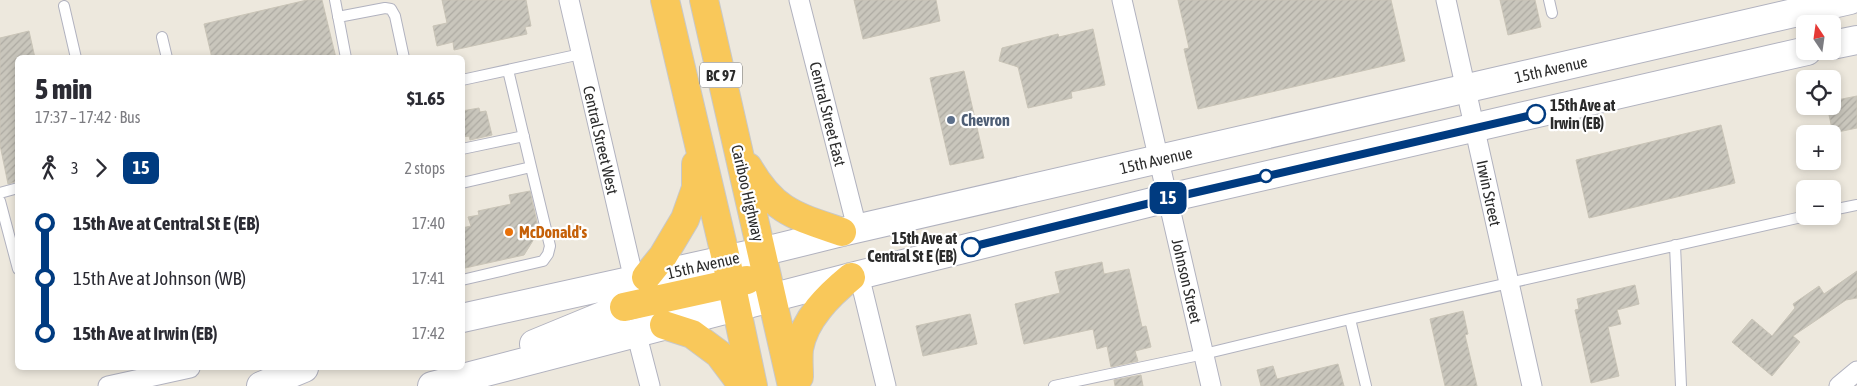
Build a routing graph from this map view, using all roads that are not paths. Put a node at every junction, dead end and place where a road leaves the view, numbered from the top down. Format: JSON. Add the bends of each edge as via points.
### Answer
{"nodes":[{"id":1,"x":335,"y":0,"type":"edge"},
{"id":2,"x":569,"y":0,"type":"edge"},
{"id":3,"x":665,"y":0,"type":"edge"},
{"id":4,"x":704,"y":0,"type":"edge"},
{"id":5,"x":799,"y":0,"type":"edge"},
{"id":6,"x":1122,"y":0,"type":"edge"},
{"id":7,"x":1446,"y":0,"type":"edge"},
{"id":8,"x":1549,"y":0,"type":"edge"},
{"id":9,"x":1850,"y":0,"type":"edge"},
{"id":10,"x":64,"y":6,"type":"dead end"},
{"id":11,"x":1552,"y":13,"type":"dead end"},
{"id":12,"x":338,"y":16,"type":"junction"},
{"id":13,"x":162,"y":37,"type":"dead end"},
{"id":14,"x":1857,"y":40,"type":"edge"},
{"id":15,"x":1841,"y":43,"type":"edge"},
{"id":16,"x":581,"y":54,"type":"junction"},
{"id":17,"x":1796,"y":54,"type":"edge"},
{"id":18,"x":75,"y":55,"type":"edge"},
{"id":19,"x":166,"y":55,"type":"edge"},
{"id":20,"x":345,"y":55,"type":"edge"},
{"id":21,"x":403,"y":55,"type":"edge"},
{"id":22,"x":508,"y":70,"type":"junction"},
{"id":23,"x":465,"y":79,"type":"edge"},
{"id":24,"x":1466,"y":89,"type":"junction"},
{"id":25,"x":1475,"y":128,"type":"junction"},
{"id":26,"x":696,"y":135,"type":"junction"},
{"id":27,"x":524,"y":136,"type":"junction"},
{"id":28,"x":465,"y":148,"type":"edge"},
{"id":29,"x":738,"y":151,"type":"junction"},
{"id":30,"x":1158,"y":160,"type":"junction"},
{"id":31,"x":531,"y":167,"type":"junction"},
{"id":32,"x":465,"y":182,"type":"edge"},
{"id":33,"x":15,"y":189,"type":"edge"},
{"id":34,"x":0,"y":192,"type":"edge"},
{"id":35,"x":1167,"y":199,"type":"junction"},
{"id":36,"x":0,"y":201,"type":"edge"},
{"id":37,"x":1857,"y":205,"type":"edge"},
{"id":38,"x":1841,"y":208,"type":"edge"},
{"id":39,"x":1796,"y":218,"type":"edge"},
{"id":40,"x":849,"y":230,"type":"junction"},
{"id":41,"x":1675,"y":245,"type":"junction"},
{"id":42,"x":761,"y":252,"type":"junction"},
{"id":43,"x":15,"y":258,"type":"edge"},
{"id":44,"x":855,"y":276,"type":"junction"},
{"id":45,"x":465,"y":279,"type":"edge"},
{"id":46,"x":640,"y":279,"type":"junction"},
{"id":47,"x":730,"y":284,"type":"junction"},
{"id":48,"x":1509,"y":284,"type":"junction"},
{"id":49,"x":772,"y":297,"type":"junction"},
{"id":50,"x":624,"y":307,"type":"junction"},
{"id":51,"x":465,"y":317,"type":"edge"},
{"id":52,"x":1350,"y":319,"type":"junction"},
{"id":53,"x":664,"y":325,"type":"junction"},
{"id":54,"x":636,"y":332,"type":"junction"},
{"id":55,"x":1204,"y":354,"type":"junction"},
{"id":56,"x":181,"y":370,"type":"edge"},
{"id":57,"x":299,"y":370,"type":"edge"},
{"id":58,"x":1857,"y":371,"type":"edge"},
{"id":59,"x":473,"y":375,"type":"junction"},
{"id":60,"x":108,"y":386,"type":"edge"},
{"id":61,"x":261,"y":386,"type":"edge"},
{"id":62,"x":432,"y":386,"type":"edge"},
{"id":63,"x":650,"y":386,"type":"edge"},
{"id":64,"x":743,"y":386,"type":"edge"},
{"id":65,"x":753,"y":386,"type":"edge"},
{"id":66,"x":792,"y":386,"type":"edge"},
{"id":67,"x":799,"y":386,"type":"edge"},
{"id":68,"x":886,"y":386,"type":"edge"},
{"id":69,"x":1054,"y":386,"type":"edge"},
{"id":70,"x":1211,"y":386,"type":"edge"},
{"id":71,"x":1366,"y":386,"type":"edge"},
{"id":72,"x":1532,"y":386,"type":"edge"},
{"id":73,"x":1681,"y":386,"type":"edge"},
{"id":74,"x":1839,"y":386,"type":"edge"}],
"edges":[{"from":1,"to":12,"type":"lane"},
{"from":2,"to":16,"type":"street","name":"Central Street West"},
{"from":3,"to":26,"type":"highway","number":"BC 97"},
{"from":4,"to":29,"type":"highway","name":"Cariboo Highway","number":"BC 97"},
{"from":5,"to":40,"type":"street","name":"Central Street East"},
{"from":6,"to":30,"type":"street","name":"Johnson Street"},
{"from":7,"to":24,"type":"street","name":"Irwin Street"},
{"from":8,"to":11,"type":"lane"},
{"from":9,"to":24,"type":"main road","name":"15th Avenue"},
{"from":10,"to":18,"type":"lane"},
{"from":12,"to":20,"type":"lane"},
{"from":12,"to":21,"type":"lane","via":[[391,9]]},
{"from":13,"to":19,"type":"lane"},
{"from":14,"to":15,"type":"main road"},
{"from":16,"to":22,"type":"lane"},
{"from":16,"to":46,"type":"street","name":"Central Street West"},
{"from":17,"to":25,"type":"main road","name":"15th Avenue"},
{"from":22,"to":23,"type":"lane"},
{"from":22,"to":27,"type":"lane"},
{"from":24,"to":25,"type":"street","name":"Irwin Street"},
{"from":24,"to":30,"type":"main road","name":"15th Avenue"},
{"from":25,"to":35,"type":"main road","name":"15th Avenue"},
{"from":25,"to":48,"type":"street","name":"Irwin Street"},
{"from":26,"to":46,"type":"highway","via":[[696,188],[688,211],[663,256]]},
{"from":26,"to":47,"type":"highway","number":"BC 97"},
{"from":27,"to":28,"type":"lane"},
{"from":27,"to":31,"type":"lane"},
{"from":29,"to":40,"type":"highway","via":[[764,193],[777,204],[802,218]]},
{"from":29,"to":42,"type":"highway","name":"Cariboo Highway","number":"BC 97"},
{"from":30,"to":35,"type":"street","name":"Johnson Street"},
{"from":30,"to":40,"type":"main road","name":"15th Avenue"},
{"from":31,"to":32,"type":"lane"},
{"from":31,"to":45,"type":"lane","via":[[550,246],[548,254],[543,261]]},
{"from":33,"to":34,"type":"lane"},
{"from":35,"to":44,"type":"main road","name":"15th Avenue"},
{"from":35,"to":55,"type":"street","name":"Johnson Street"},
{"from":36,"to":43,"type":"lane"},
{"from":37,"to":38,"type":"lane"},
{"from":39,"to":41,"type":"lane"},
{"from":40,"to":42,"type":"main road","name":"15th Avenue"},
{"from":41,"to":48,"type":"lane"},
{"from":41,"to":73,"type":"lane"},
{"from":42,"to":47,"type":"main road","name":"15th Avenue"},
{"from":42,"to":49,"type":"highway","name":"Cariboo Highway","number":"BC 97"},
{"from":44,"to":49,"type":"main road","name":"15th Avenue"},
{"from":44,"to":67,"type":"highway","via":[[823,303],[806,331],[800,348]]},
{"from":44,"to":68,"type":"street"},
{"from":46,"to":47,"type":"main road","name":"15th Avenue"},
{"from":46,"to":50,"type":"main road"},
{"from":46,"to":51,"type":"main road","name":"15th Avenue"},
{"from":47,"to":49,"type":"main road","name":"15th Avenue"},
{"from":47,"to":50,"type":"highway"},
{"from":47,"to":53,"type":"main road","name":"15th Avenue"},
{"from":47,"to":65,"type":"highway","number":"BC 97"},
{"from":48,"to":52,"type":"lane"},
{"from":48,"to":72,"type":"street","name":"Irwin Street"},
{"from":49,"to":66,"type":"highway","name":"Cariboo Highway","number":"BC 97"},
{"from":50,"to":59,"type":"main road","via":[[507,356]]},
{"from":52,"to":55,"type":"lane"},
{"from":52,"to":71,"type":"lane"},
{"from":53,"to":54,"type":"main road","name":"15th Avenue"},
{"from":53,"to":64,"type":"highway","via":[[692,334],[719,354]]},
{"from":54,"to":59,"type":"main road","name":"15th Avenue"},
{"from":54,"to":63,"type":"street"},
{"from":55,"to":69,"type":"lane"},
{"from":55,"to":70,"type":"street","name":"Johnson Street"},
{"from":56,"to":60,"type":"street"},
{"from":57,"to":61,"type":"main road"},
{"from":58,"to":74,"type":"street"},
{"from":59,"to":62,"type":"main road","name":"15th Avenue"}]}
